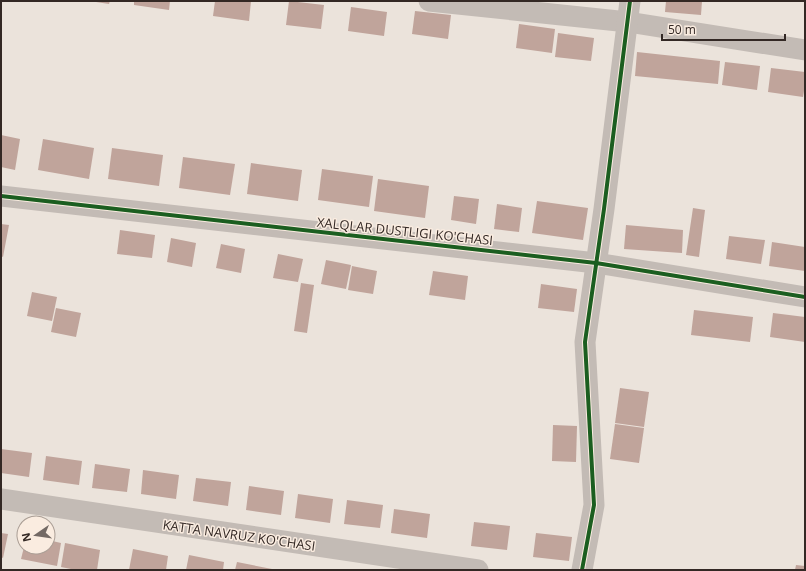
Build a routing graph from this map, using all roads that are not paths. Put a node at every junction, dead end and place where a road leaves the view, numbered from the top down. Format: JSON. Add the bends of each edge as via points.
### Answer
{"nodes":[{"id":1,"x":429,"y":1,"type":"edge"},
{"id":2,"x":630,"y":1,"type":"edge"},
{"id":3,"x":628,"y":22,"type":"junction"},
{"id":4,"x":805,"y":50,"type":"edge"},
{"id":5,"x":1,"y":196,"type":"edge"},
{"id":6,"x":596,"y":263,"type":"junction"},
{"id":7,"x":805,"y":297,"type":"edge"},
{"id":8,"x":1,"y":499,"type":"edge"},
{"id":9,"x":478,"y":570,"type":"edge"},
{"id":10,"x":582,"y":570,"type":"edge"}],
"edges":[{"from":1,"to":3,"type":"street"},
{"from":2,"to":3,"type":"street"},
{"from":3,"to":4,"type":"street"},
{"from":3,"to":6,"type":"street"},
{"from":5,"to":6,"type":"street","name":"XALQLAR DUSTLIGI KO'CHASI"},
{"from":6,"to":7,"type":"street","name":"XALQLAR DUSTLIGI KO'CHASI"},
{"from":6,"to":10,"type":"street","via":[[585,342],[594,505]]},
{"from":8,"to":9,"type":"street","name":"KATTA NAVRUZ KO'CHASI"}]}
